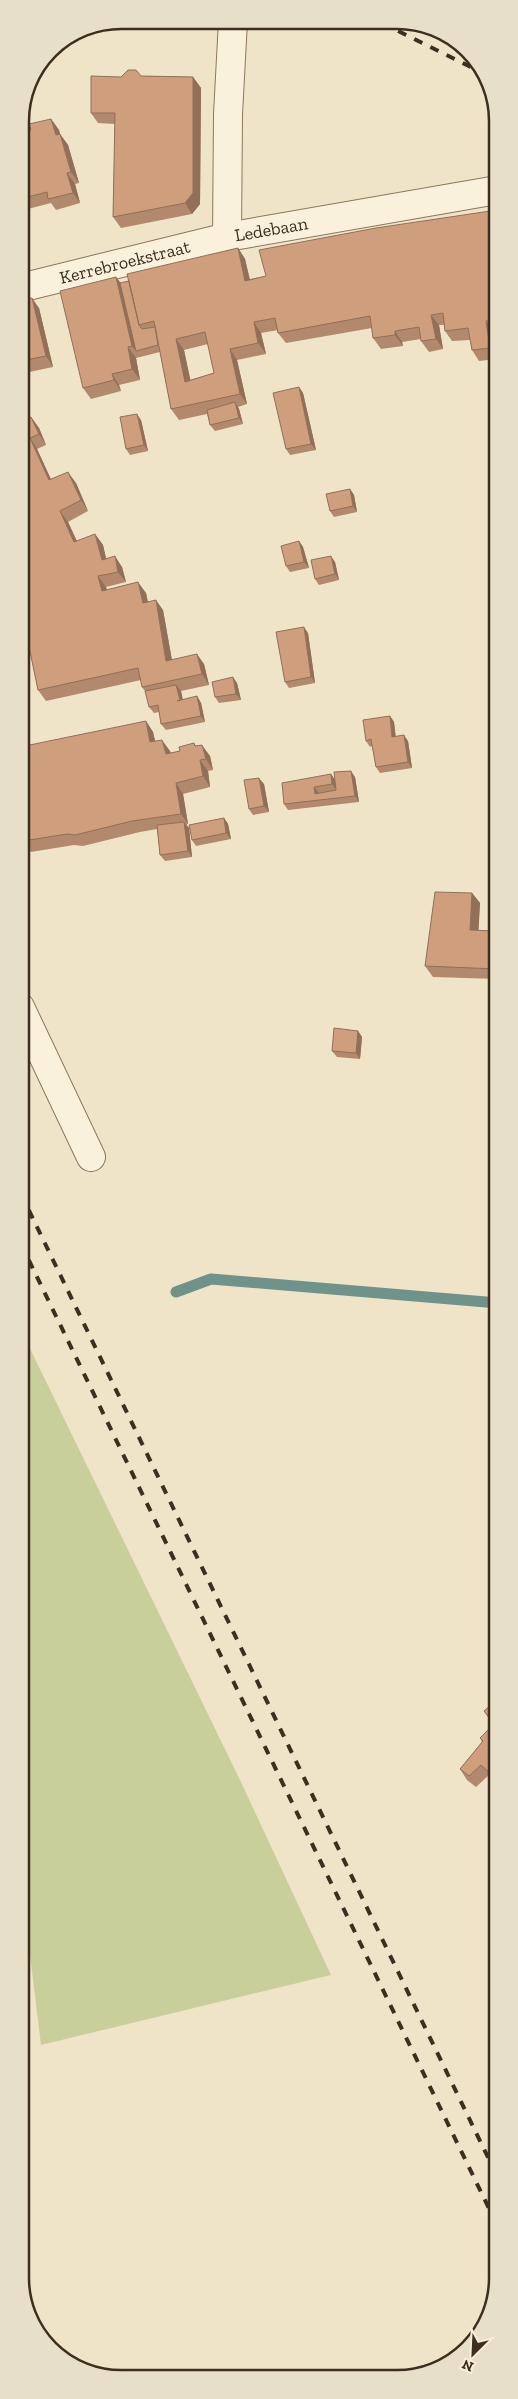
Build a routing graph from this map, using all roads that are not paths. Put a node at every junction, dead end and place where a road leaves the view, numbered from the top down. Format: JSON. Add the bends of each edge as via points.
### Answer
{"nodes":[{"id":1,"x":233,"y":29,"type":"edge"},
{"id":2,"x":489,"y":191,"type":"edge"},
{"id":3,"x":228,"y":237,"type":"junction"},
{"id":4,"x":29,"y":286,"type":"edge"},
{"id":5,"x":29,"y":1026,"type":"edge"},
{"id":6,"x":91,"y":1157,"type":"dead end"}],
"edges":[{"from":1,"to":3,"type":"street","name":"Ledebaan","via":[[228,114]]},
{"from":2,"to":3,"type":"street","name":"Ledebaan"},
{"from":3,"to":4,"type":"street","name":"Kerrebroekstraat"},
{"from":5,"to":6,"type":"street"}]}
